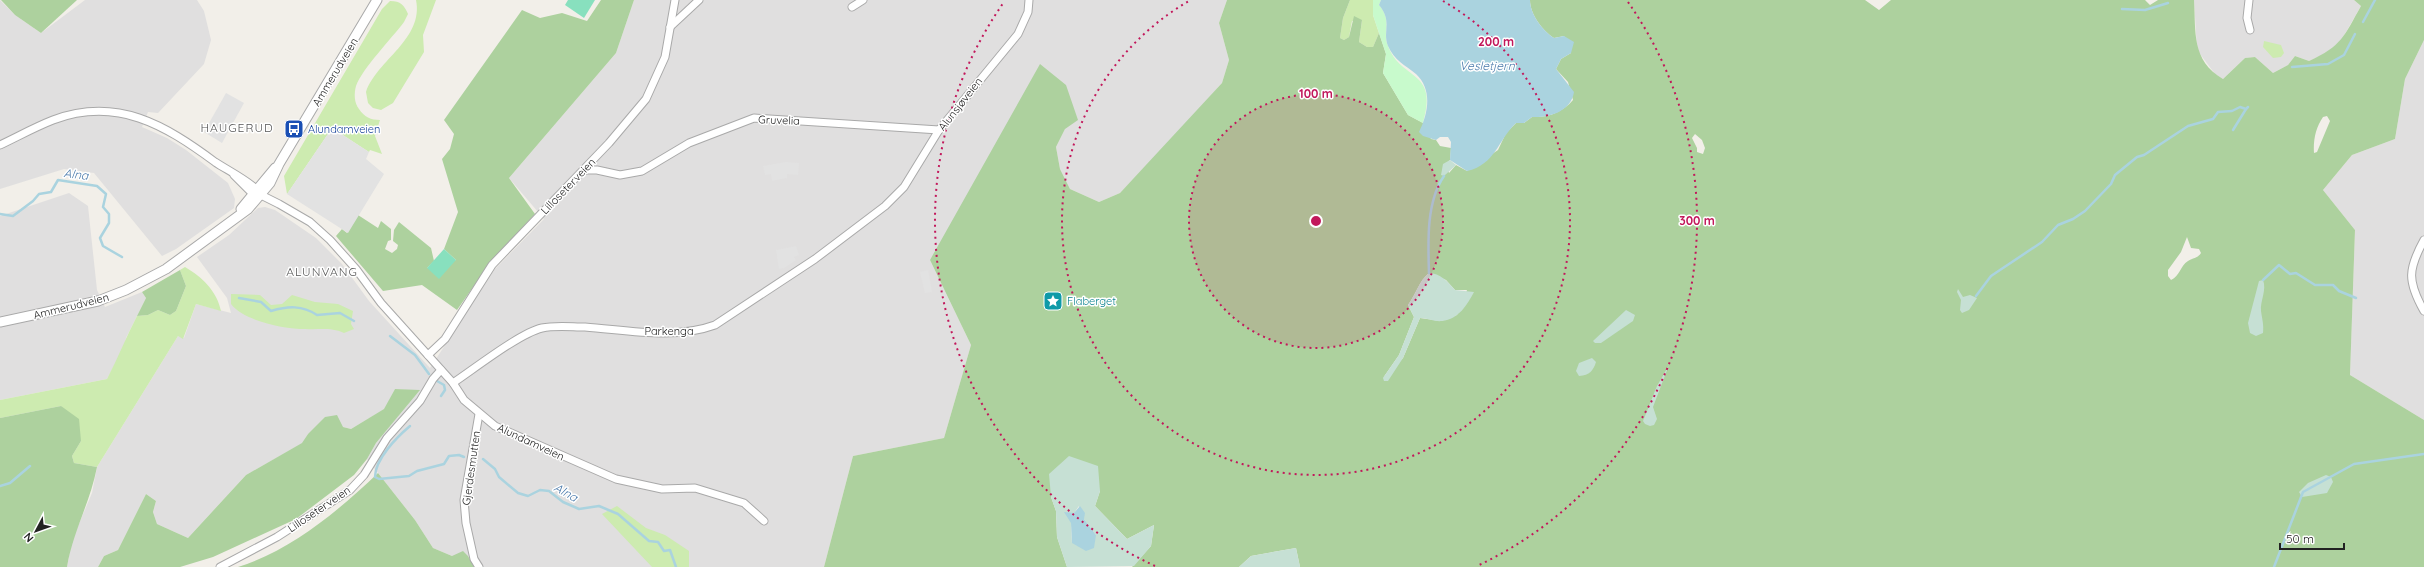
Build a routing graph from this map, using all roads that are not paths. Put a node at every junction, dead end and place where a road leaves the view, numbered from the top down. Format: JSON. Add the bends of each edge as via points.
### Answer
{"nodes":[{"id":1,"x":377,"y":0,"type":"edge"},
{"id":2,"x":675,"y":0,"type":"edge"},
{"id":3,"x":699,"y":0,"type":"edge"},
{"id":4,"x":863,"y":0,"type":"edge"},
{"id":5,"x":1029,"y":0,"type":"edge"},
{"id":6,"x":2249,"y":0,"type":"edge"},
{"id":7,"x":852,"y":6,"type":"dead end"},
{"id":8,"x":670,"y":27,"type":"junction"},
{"id":9,"x":2250,"y":30,"type":"dead end"},
{"id":10,"x":939,"y":130,"type":"junction"},
{"id":11,"x":0,"y":145,"type":"edge"},
{"id":12,"x":584,"y":170,"type":"junction"},
{"id":13,"x":257,"y":192,"type":"junction"},
{"id":14,"x":885,"y":206,"type":"joint"},
{"id":15,"x":2424,"y":240,"type":"edge"},
{"id":16,"x":2424,"y":311,"type":"edge"},
{"id":17,"x":0,"y":322,"type":"edge"},
{"id":18,"x":428,"y":355,"type":"junction"},
{"id":19,"x":441,"y":370,"type":"junction"},
{"id":20,"x":453,"y":382,"type":"junction"},
{"id":21,"x":479,"y":414,"type":"junction"},
{"id":22,"x":764,"y":521,"type":"dead end"},
{"id":23,"x":220,"y":567,"type":"edge"},
{"id":24,"x":479,"y":567,"type":"edge"}],
"edges":[{"from":1,"to":13,"type":"street","name":"Ammerudveien","via":[[279,164]]},
{"from":2,"to":8,"type":"street","name":"Lilloseterveien"},
{"from":3,"to":8,"type":"street"},
{"from":4,"to":7,"type":"street"},
{"from":5,"to":10,"type":"street","name":"Alunsjøveien","via":[[1028,12],[1018,34]]},
{"from":6,"to":9,"type":"street","via":[[2247,18]]},
{"from":8,"to":12,"type":"street","name":"Lilloseterveien","via":[[665,57],[646,98]]},
{"from":10,"to":12,"type":"street","name":"Gruvelia","via":[[754,118],[689,143],[642,170],[620,175]]},
{"from":10,"to":14,"type":"street","name":"Alunsjøveien","via":[[914,173]]},
{"from":11,"to":13,"type":"street","name":"Alundamveien","via":[[54,120],[96,111],[146,120],[172,132],[246,181]]},
{"from":12,"to":18,"type":"street","name":"Lilloseterveien","via":[[492,265],[445,338]]},
{"from":13,"to":17,"type":"street","name":"Ammerudveien","via":[[238,215],[186,257],[126,290],[73,308]]},
{"from":13,"to":18,"type":"street","name":"Alundamveien","via":[[310,222],[330,240],[381,303]]},
{"from":14,"to":20,"type":"street","name":"Parkenga","via":[[815,259],[715,325],[697,332],[677,333],[571,327],[542,328]]},
{"from":15,"to":16,"type":"street","via":[[2414,257],[2411,273],[2414,290]]},
{"from":18,"to":19,"type":"street","name":"Alundamveien"},
{"from":19,"to":20,"type":"street","name":"Alundamveien"},
{"from":19,"to":23,"type":"street","name":"Lilloseterveien","via":[[420,402],[387,438],[364,475],[350,490],[277,537]]},
{"from":20,"to":21,"type":"street","name":"Alundamveien","via":[[464,400]]},
{"from":21,"to":22,"type":"street","name":"Alundamveien","via":[[495,426],[616,479],[662,489],[695,488],[718,494],[744,503]]},
{"from":21,"to":24,"type":"street","name":"Gjerdesmutten","via":[[464,500],[474,559]]}]}
